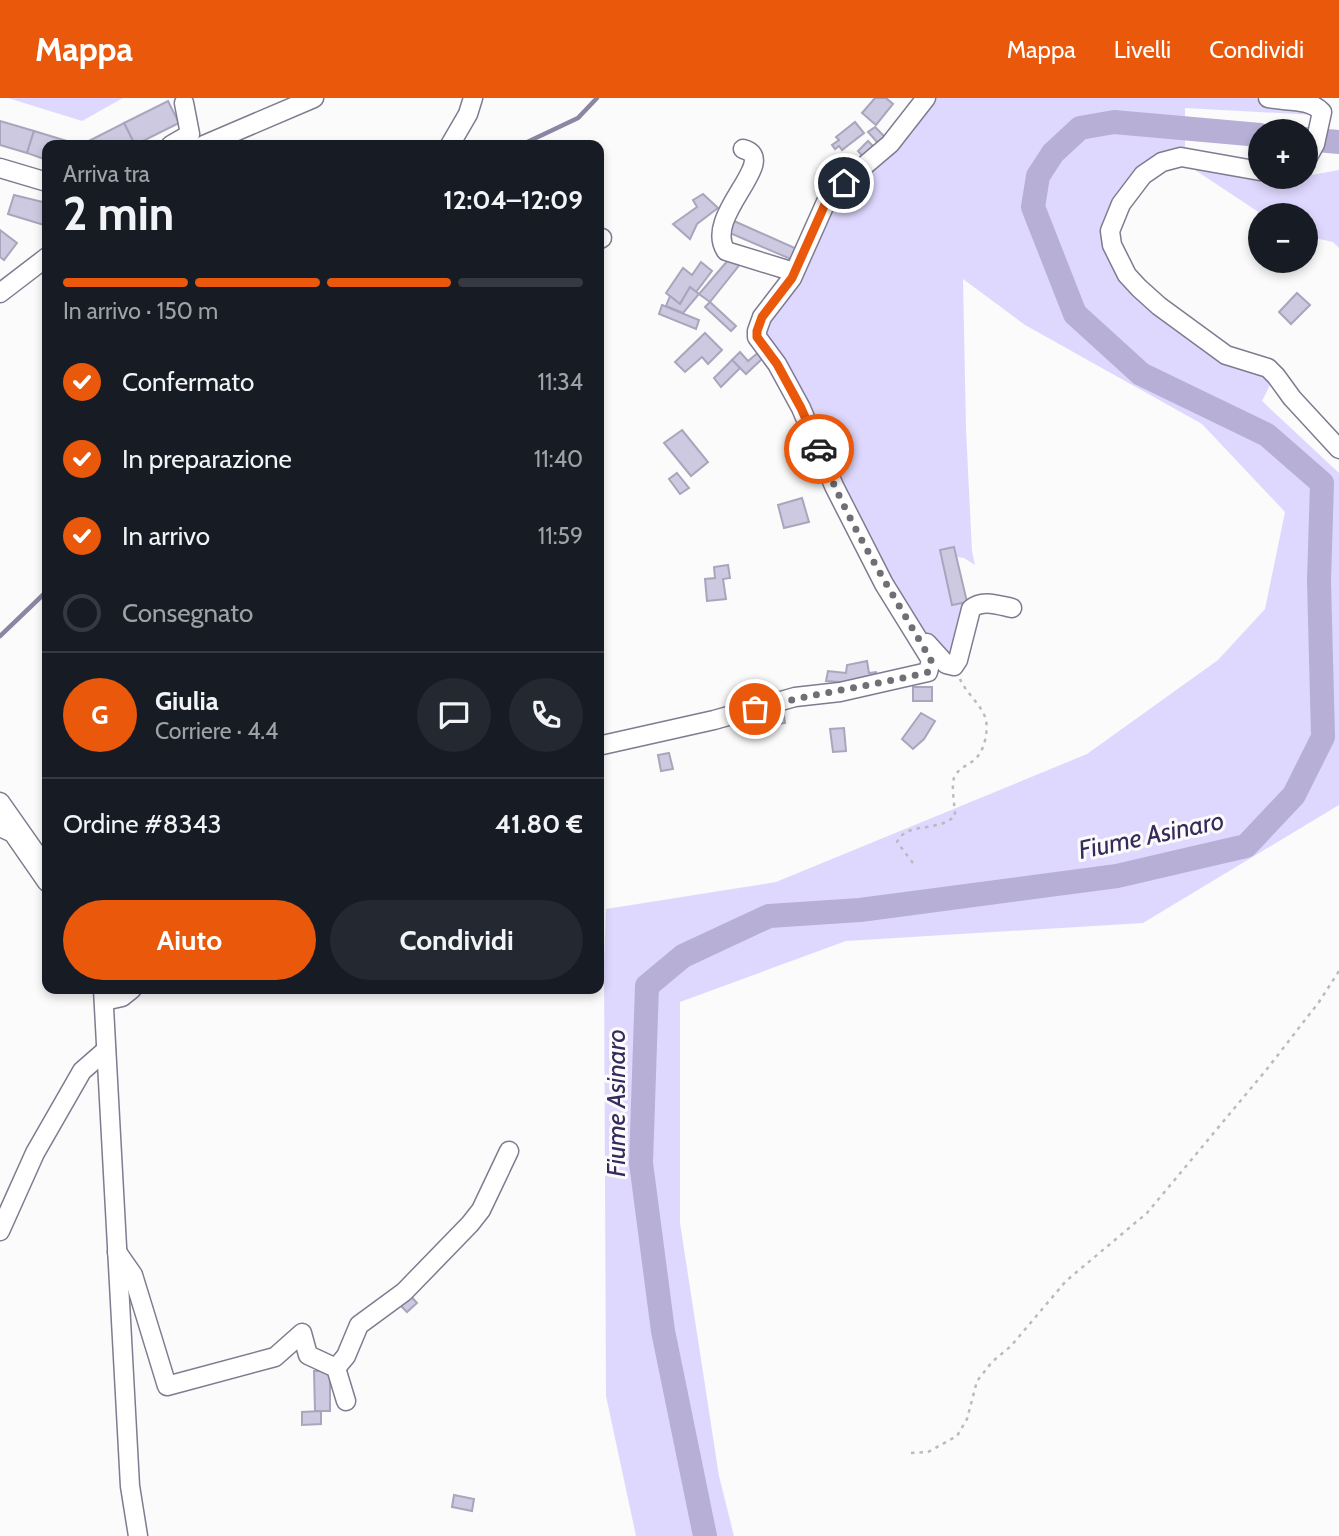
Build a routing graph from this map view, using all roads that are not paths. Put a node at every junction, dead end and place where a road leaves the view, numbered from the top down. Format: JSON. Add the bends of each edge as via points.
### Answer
{"nodes":[{"id":1,"x":314,"y":98,"type":"edge"},
{"id":2,"x":473,"y":98,"type":"edge"},
{"id":3,"x":926,"y":98,"type":"edge"},
{"id":4,"x":1268,"y":98,"type":"edge"},
{"id":5,"x":184,"y":103,"type":"dead end"},
{"id":6,"x":1318,"y":131,"type":"edge"},
{"id":7,"x":180,"y":140,"type":"edge"},
{"id":8,"x":217,"y":140,"type":"edge"},
{"id":9,"x":453,"y":140,"type":"edge"},
{"id":10,"x":743,"y":149,"type":"dead end"},
{"id":11,"x":0,"y":168,"type":"edge"},
{"id":12,"x":1248,"y":169,"type":"edge"},
{"id":13,"x":42,"y":181,"type":"edge"},
{"id":14,"x":42,"y":261,"type":"edge"},
{"id":15,"x":794,"y":272,"type":"junction"},
{"id":16,"x":2,"y":289,"type":"edge"},
{"id":17,"x":1339,"y":449,"type":"edge"},
{"id":18,"x":1012,"y":608,"type":"dead end"},
{"id":19,"x":907,"y":619,"type":"junction"},
{"id":20,"x":604,"y":745,"type":"edge"},
{"id":21,"x":0,"y":802,"type":"edge"},
{"id":22,"x":0,"y":827,"type":"edge"},
{"id":23,"x":42,"y":862,"type":"edge"},
{"id":24,"x":42,"y":875,"type":"edge"},
{"id":25,"x":126,"y":994,"type":"edge"},
{"id":26,"x":104,"y":995,"type":"edge"},
{"id":27,"x":106,"y":1050,"type":"junction"},
{"id":28,"x":509,"y":1151,"type":"dead end"},
{"id":29,"x":0,"y":1231,"type":"edge"},
{"id":30,"x":117,"y":1252,"type":"junction"},
{"id":31,"x":336,"y":1368,"type":"junction"},
{"id":32,"x":346,"y":1401,"type":"dead end"},
{"id":33,"x":138,"y":1536,"type":"edge"}],
"edges":[{"from":1,"to":8,"type":"street"},
{"from":2,"to":9,"type":"street"},
{"from":3,"to":15,"type":"street","via":[[890,144],[826,202]]},
{"from":4,"to":6,"type":"street","via":[[1310,103],[1322,113]]},
{"from":5,"to":7,"type":"street","via":[[190,134]]},
{"from":10,"to":15,"type":"street","via":[[755,155],[755,161],[727,212],[722,244],[726,251]]},
{"from":11,"to":13,"type":"street"},
{"from":12,"to":17,"type":"street","via":[[1181,157],[1161,162],[1143,175],[1121,204],[1110,231],[1112,244],[1126,275],[1139,288],[1226,355],[1268,368]]},
{"from":14,"to":16,"type":"street"},
{"from":15,"to":19,"type":"street","via":[[762,317],[757,337],[801,408],[834,486]]},
{"from":18,"to":19,"type":"street","via":[[977,603],[971,609],[954,666],[946,664]]},
{"from":19,"to":20,"type":"street","via":[[931,660],[928,672],[796,697]]},
{"from":21,"to":23,"type":"street"},
{"from":22,"to":24,"type":"street","via":[[13,833]]},
{"from":25,"to":26,"type":"street"},
{"from":26,"to":27,"type":"street"},
{"from":27,"to":29,"type":"street","via":[[75,1083],[35,1153]]},
{"from":27,"to":30,"type":"street"},
{"from":28,"to":31,"type":"street","via":[[470,1224],[404,1292],[359,1325]]},
{"from":30,"to":31,"type":"street","via":[[133,1275],[167,1386],[275,1357],[302,1334],[308,1355]]},
{"from":30,"to":33,"type":"street","via":[[130,1486]]},
{"from":31,"to":32,"type":"street"}]}
